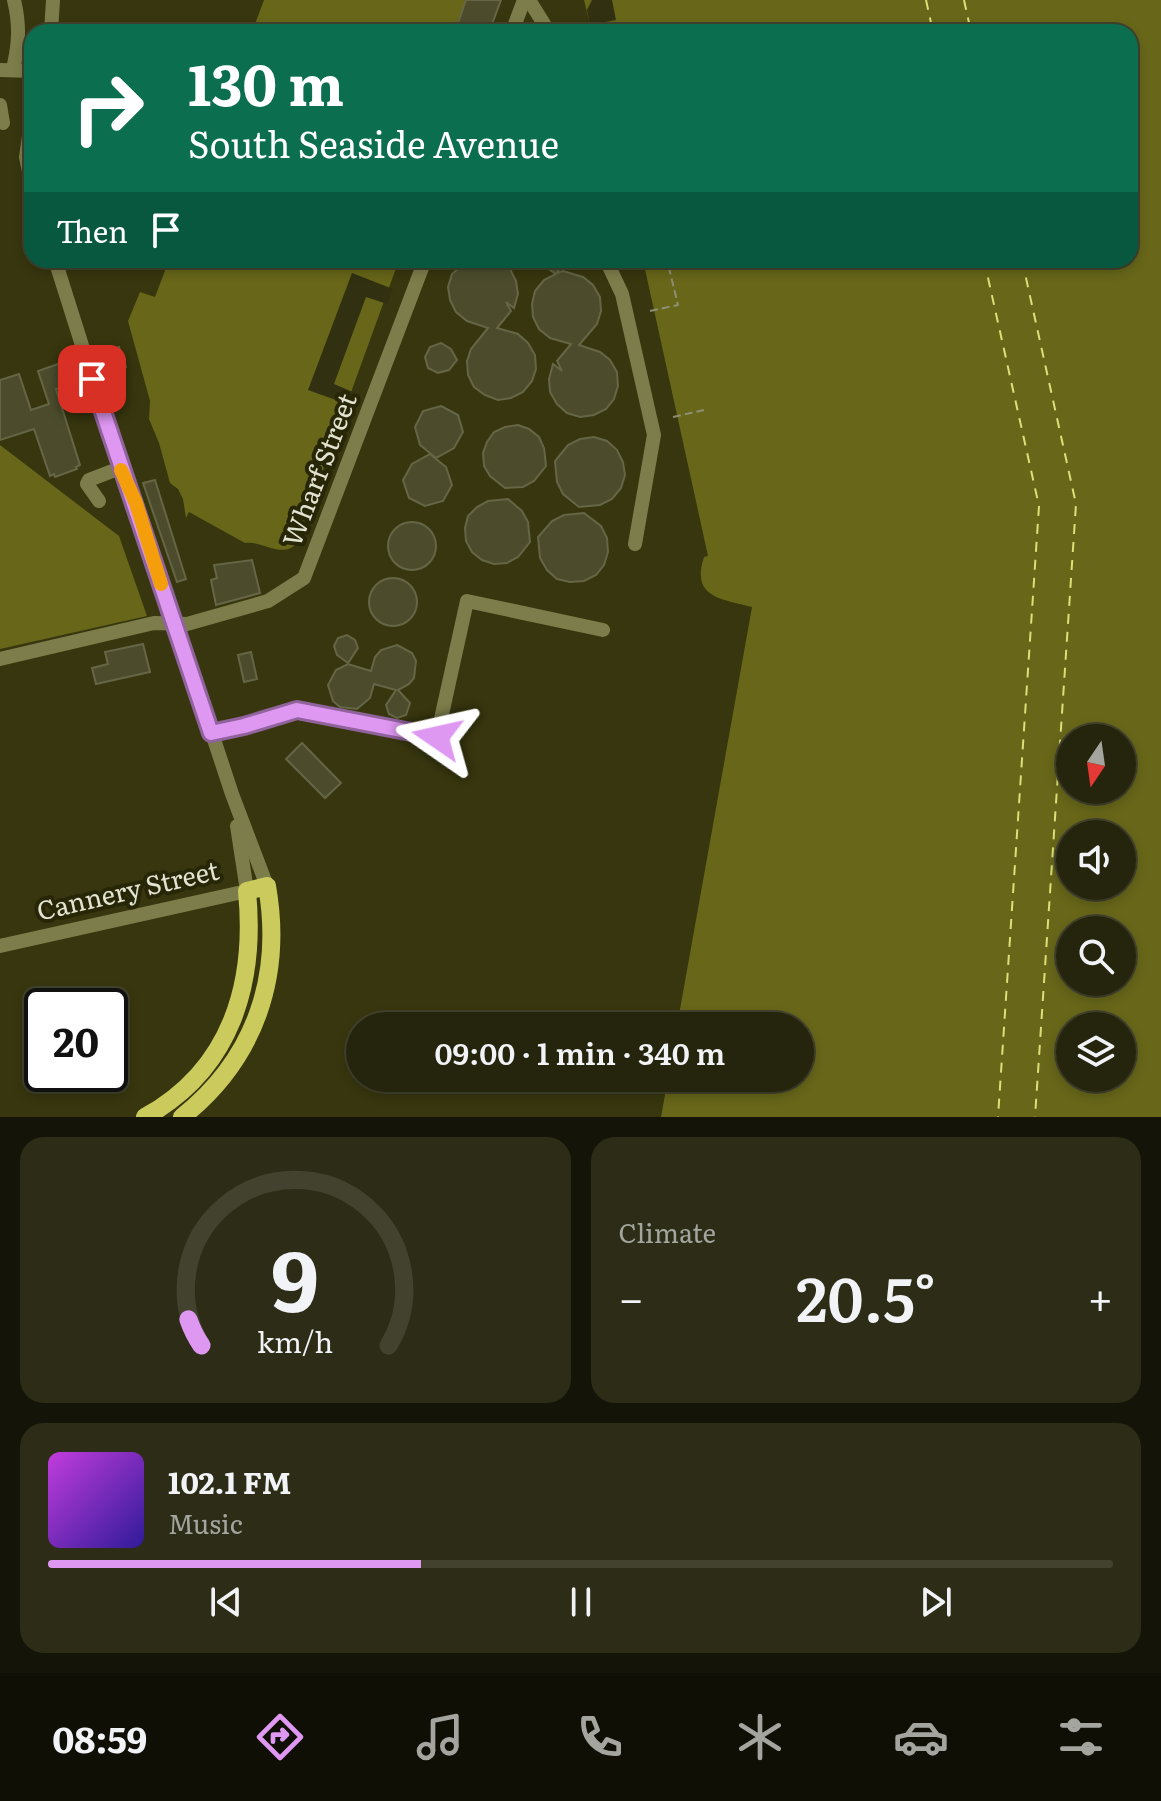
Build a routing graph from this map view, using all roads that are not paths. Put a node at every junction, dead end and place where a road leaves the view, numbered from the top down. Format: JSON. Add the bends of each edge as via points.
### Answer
{"nodes":[{"id":1,"x":14,"y":0,"type":"edge"},
{"id":2,"x":53,"y":0,"type":"edge"},
{"id":3,"x":526,"y":0,"type":"edge"},
{"id":4,"x":52,"y":24,"type":"edge"},
{"id":5,"x":516,"y":24,"type":"edge"},
{"id":6,"x":543,"y":24,"type":"edge"},
{"id":7,"x":6,"y":70,"type":"edge"},
{"id":8,"x":0,"y":105,"type":"edge"},
{"id":9,"x":3,"y":123,"type":"dead end"},
{"id":10,"x":58,"y":268,"type":"edge"},
{"id":11,"x":422,"y":268,"type":"edge"},
{"id":12,"x":610,"y":268,"type":"edge"},
{"id":13,"x":120,"y":468,"type":"junction"},
{"id":14,"x":99,"y":501,"type":"dead end"},
{"id":15,"x":635,"y":544,"type":"dead end"},
{"id":16,"x":174,"y":625,"type":"junction"},
{"id":17,"x":603,"y":630,"type":"dead end"},
{"id":18,"x":0,"y":659,"type":"edge"},
{"id":19,"x":211,"y":733,"type":"junction"},
{"id":20,"x":232,"y":794,"type":"junction"},
{"id":21,"x":267,"y":886,"type":"junction"},
{"id":22,"x":247,"y":891,"type":"junction"},
{"id":23,"x":0,"y":946,"type":"edge"},
{"id":24,"x":145,"y":1117,"type":"edge"},
{"id":25,"x":182,"y":1117,"type":"edge"}],
"edges":[{"from":1,"to":7,"type":"street","via":[[19,34]]},
{"from":2,"to":4,"type":"street"},
{"from":3,"to":5,"type":"street"},
{"from":3,"to":6,"type":"street"},
{"from":8,"to":9,"type":"street"},
{"from":10,"to":13,"type":"street"},
{"from":11,"to":16,"type":"street","name":"Wharf Street","via":[[304,578],[268,601]]},
{"from":12,"to":15,"type":"street","via":[[622,294],[654,435]]},
{"from":13,"to":14,"type":"street","via":[[89,480]]},
{"from":13,"to":16,"type":"street"},
{"from":16,"to":18,"type":"street","name":"Wharf Street","via":[[154,623]]},
{"from":16,"to":19,"type":"street"},
{"from":17,"to":19,"type":"street","via":[[467,601],[437,737],[297,710]]},
{"from":19,"to":20,"type":"street"},
{"from":20,"to":21,"type":"street"},
{"from":20,"to":22,"type":"street"},
{"from":21,"to":22,"type":"main road","name":"Cannery Street"},
{"from":21,"to":25,"type":"main road","via":[[273,932],[269,975],[255,1021],[244,1048]]},
{"from":22,"to":23,"type":"street","name":"Cannery Street"},
{"from":22,"to":24,"type":"main road","via":[[249,960],[235,1016],[199,1072]]}]}
